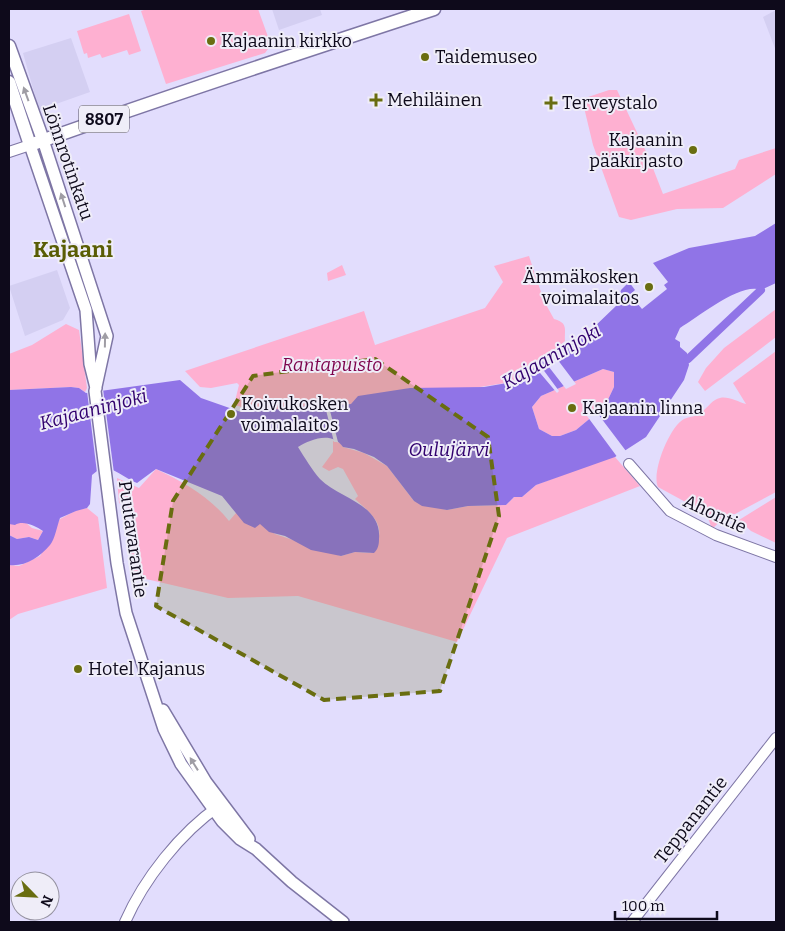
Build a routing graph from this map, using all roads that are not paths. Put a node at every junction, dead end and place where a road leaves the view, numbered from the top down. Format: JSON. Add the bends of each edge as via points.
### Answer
{"nodes":[{"id":1,"x":434,"y":9,"type":"edge"},
{"id":2,"x":9,"y":46,"type":"edge"},
{"id":3,"x":9,"y":82,"type":"edge"},
{"id":4,"x":43,"y":140,"type":"junction"},
{"id":5,"x":30,"y":145,"type":"junction"},
{"id":6,"x":9,"y":152,"type":"edge"},
{"id":7,"x":95,"y":389,"type":"junction"},
{"id":8,"x":629,"y":464,"type":"dead end"},
{"id":9,"x":776,"y":557,"type":"edge"},
{"id":10,"x":776,"y":738,"type":"edge"},
{"id":11,"x":218,"y":807,"type":"junction"},
{"id":12,"x":125,"y":922,"type":"edge"},
{"id":13,"x":343,"y":922,"type":"edge"},
{"id":14,"x":632,"y":922,"type":"edge"}],
"edges":[{"from":1,"to":4,"type":"main road","number":"8807"},
{"from":4,"to":2,"type":"main road","name":"Lönnrotinkatu","one_way":true},
{"from":3,"to":5,"type":"main road","name":"Lönnrotinkatu"},
{"from":4,"to":5,"type":"main road","number":"8807"},
{"from":7,"to":4,"type":"main road","name":"Lönnrotinkatu","one_way":true,"via":[[107,336]]},
{"from":5,"to":6,"type":"street"},
{"from":5,"to":7,"type":"main road","name":"Lönnrotinkatu","via":[[86,310]]},
{"from":7,"to":11,"type":"main road","name":"Puutavarantie","via":[[126,613],[158,713],[174,751]]},
{"from":8,"to":9,"type":"street","name":"Ahontie","via":[[670,511],[681,518],[716,536]]},
{"from":10,"to":14,"type":"street","name":"Teppanantie"},
{"from":11,"to":12,"type":"street","via":[[199,821],[161,864]]},
{"from":11,"to":13,"type":"main road","name":"Puutavarantie","via":[[256,849]]}]}
